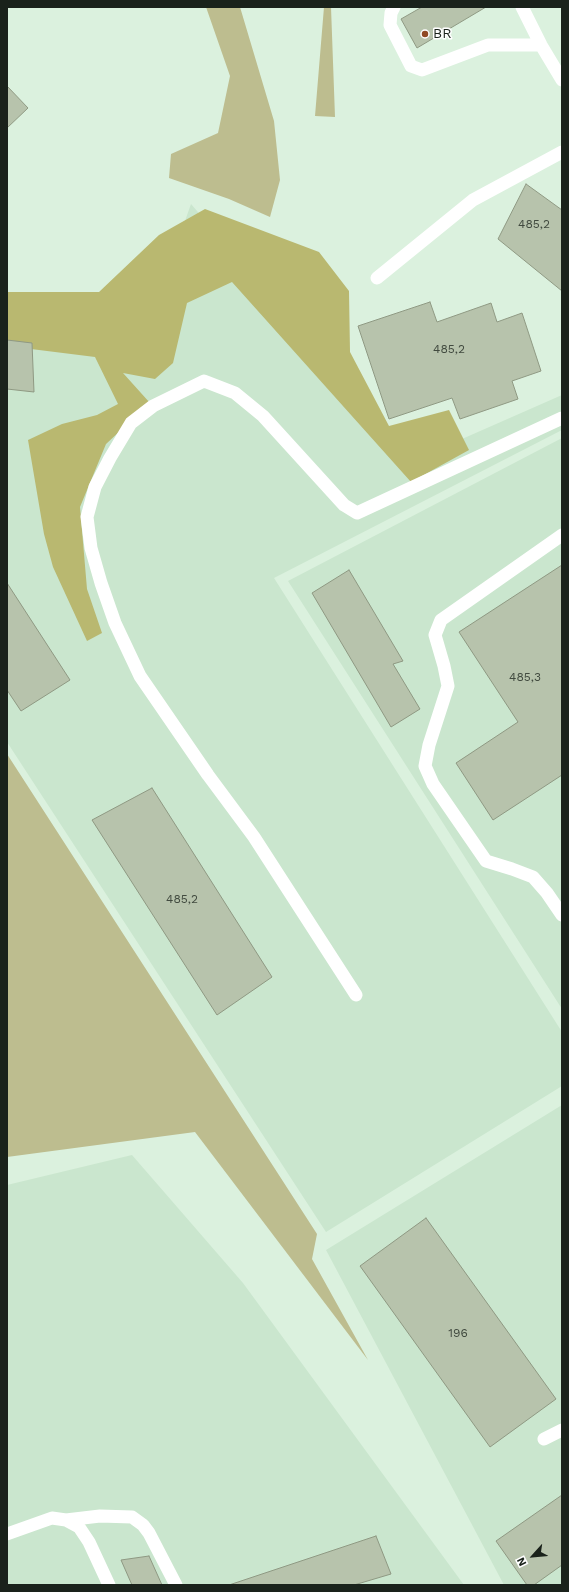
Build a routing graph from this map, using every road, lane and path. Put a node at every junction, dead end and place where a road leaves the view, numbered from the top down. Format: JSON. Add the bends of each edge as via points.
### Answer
{"nodes":[{"id":1,"x":394,"y":7,"type":"edge"},
{"id":2,"x":522,"y":7,"type":"edge"},
{"id":3,"x":540,"y":45,"type":"junction"},
{"id":4,"x":562,"y":80,"type":"edge"},
{"id":5,"x":562,"y":152,"type":"edge"},
{"id":6,"x":377,"y":278,"type":"dead end"},
{"id":7,"x":562,"y":418,"type":"edge"},
{"id":8,"x":562,"y":535,"type":"edge"},
{"id":9,"x":562,"y":915,"type":"edge"},
{"id":10,"x":356,"y":995,"type":"dead end"},
{"id":11,"x":562,"y":1430,"type":"edge"},
{"id":12,"x":544,"y":1439,"type":"dead end"},
{"id":13,"x":66,"y":1520,"type":"junction"},
{"id":14,"x":7,"y":1534,"type":"edge"},
{"id":15,"x":109,"y":1585,"type":"edge"},
{"id":16,"x":176,"y":1585,"type":"edge"}],
"edges":[{"from":1,"to":3,"type":"lane","via":[[390,25],[411,66],[422,70],[488,45]]},
{"from":2,"to":3,"type":"lane"},
{"from":3,"to":4,"type":"lane"},
{"from":5,"to":6,"type":"lane","via":[[473,200]]},
{"from":7,"to":10,"type":"lane","via":[[357,513],[344,505],[263,416],[235,394],[204,381],[153,406],[131,423],[95,487],[87,517],[91,548],[114,624],[140,676],[254,837]]},
{"from":8,"to":9,"type":"lane","via":[[441,620],[435,636],[448,686],[425,766],[433,784],[486,861],[533,877]]},
{"from":11,"to":12,"type":"lane"},
{"from":13,"to":14,"type":"lane","via":[[52,1518]]},
{"from":13,"to":15,"type":"lane","via":[[79,1527],[89,1542]]},
{"from":13,"to":16,"type":"lane","via":[[100,1516],[132,1517],[149,1533]]}]}
